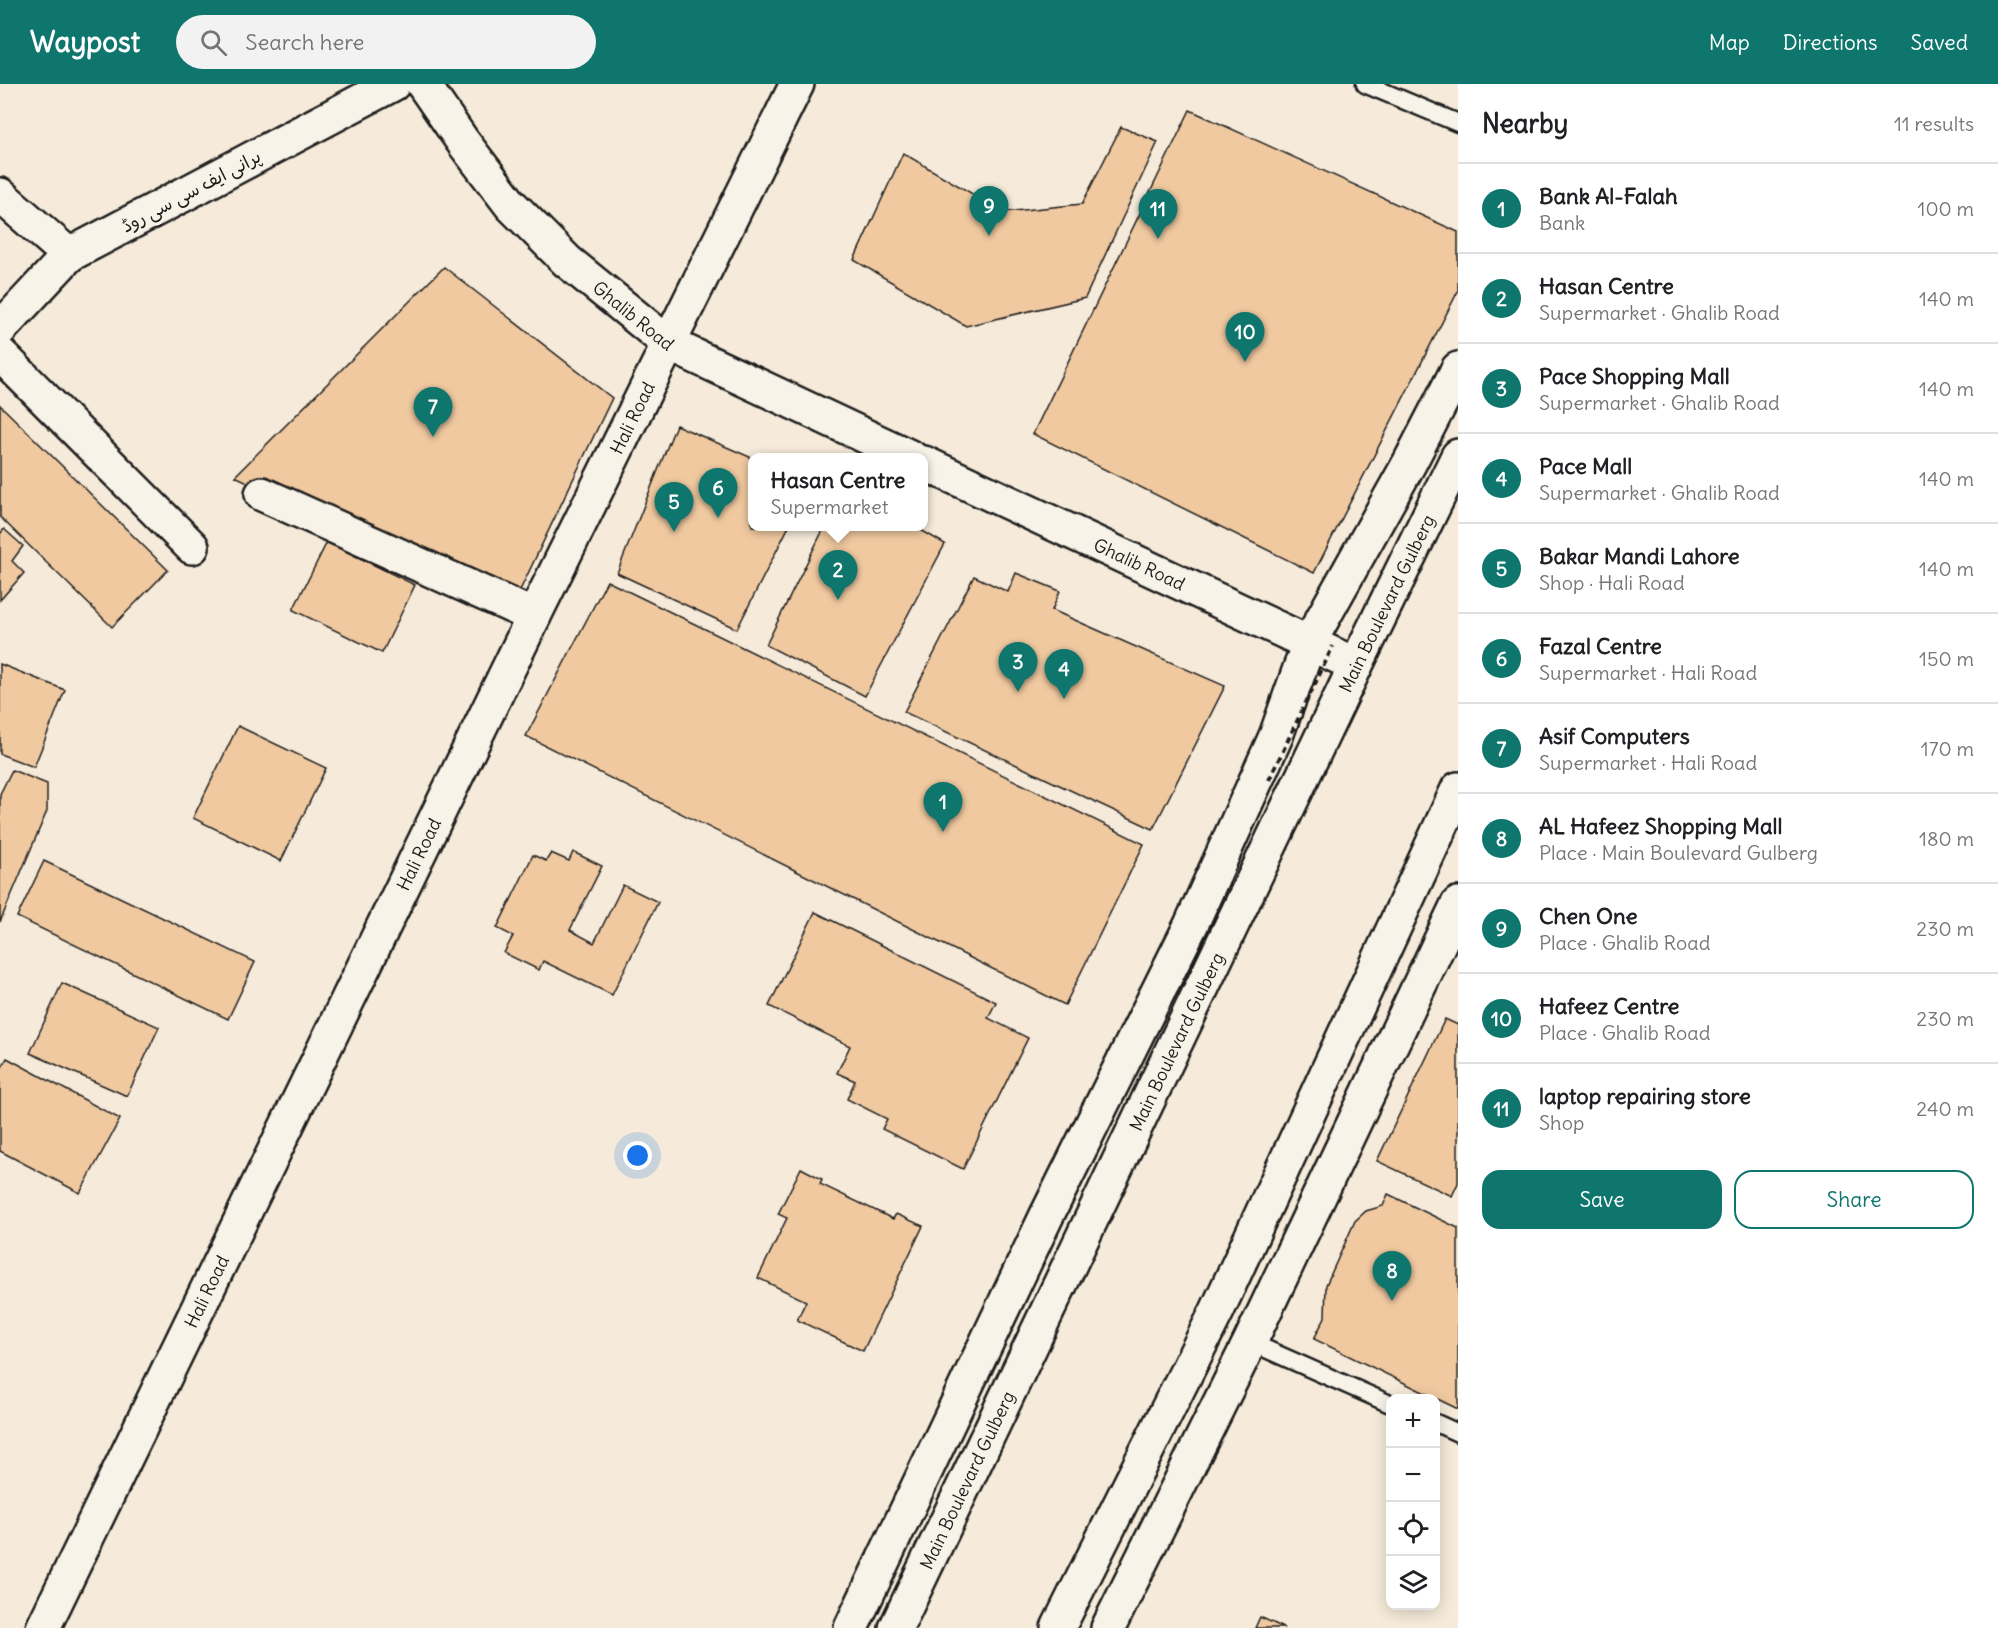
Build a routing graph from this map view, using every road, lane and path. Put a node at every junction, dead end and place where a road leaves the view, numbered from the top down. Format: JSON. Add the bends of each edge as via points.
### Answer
{"nodes":[{"id":1,"x":393,"y":84,"type":"edge"},
{"id":2,"x":423,"y":84,"type":"edge"},
{"id":3,"x":797,"y":84,"type":"edge"},
{"id":4,"x":1365,"y":84,"type":"edge"},
{"id":5,"x":1458,"y":123,"type":"edge"},
{"id":6,"x":0,"y":195,"type":"edge"},
{"id":7,"x":69,"y":255,"type":"junction"},
{"id":8,"x":0,"y":329,"type":"edge"},
{"id":9,"x":669,"y":344,"type":"junction"},
{"id":10,"x":0,"y":354,"type":"edge"},
{"id":11,"x":1458,"y":369,"type":"edge"},
{"id":12,"x":901,"y":453,"type":"edge"},
{"id":13,"x":1458,"y":456,"type":"edge"},
{"id":14,"x":928,"y":465,"type":"edge"},
{"id":15,"x":262,"y":494,"type":"dead end"},
{"id":16,"x":192,"y":547,"type":"dead end"},
{"id":17,"x":534,"y":616,"type":"junction"},
{"id":18,"x":1333,"y":652,"type":"junction"},
{"id":19,"x":1269,"y":780,"type":"dead end"},
{"id":20,"x":1458,"y":789,"type":"edge"},
{"id":21,"x":1458,"y":904,"type":"edge"},
{"id":22,"x":1250,"y":1342,"type":"junction"},
{"id":23,"x":1386,"y":1402,"type":"edge"},
{"id":24,"x":1440,"y":1425,"type":"edge"},
{"id":25,"x":1458,"y":1433,"type":"edge"},
{"id":26,"x":43,"y":1628,"type":"edge"},
{"id":27,"x":851,"y":1628,"type":"edge"},
{"id":28,"x":896,"y":1628,"type":"edge"},
{"id":29,"x":1058,"y":1628,"type":"edge"},
{"id":30,"x":1108,"y":1628,"type":"edge"}],
"edges":[{"from":1,"to":7,"type":"street","name":"پرانی ایف سی سی روڈ"},
{"from":2,"to":9,"type":"street","name":"Ghalib Road","via":[[511,205],[567,261]]},
{"from":3,"to":9,"type":"street","name":"Hali Road"},
{"from":4,"to":5,"type":"lane"},
{"from":6,"to":7,"type":"street"},
{"from":7,"to":8,"type":"street","name":"پرانی ایف سی سی روڈ"},
{"from":9,"to":12,"type":"street","name":"Ghalib Road"},
{"from":9,"to":17,"type":"street","name":"Hali Road"},
{"from":10,"to":16,"type":"street"},
{"from":11,"to":18,"type":"street","via":[[1410,462]]},
{"from":13,"to":18,"type":"street","name":"Main Boulevard Gulberg"},
{"from":14,"to":18,"type":"street","name":"Ghalib Road"},
{"from":15,"to":17,"type":"street"},
{"from":17,"to":26,"type":"street","name":"Hali Road"},
{"from":18,"to":19,"type":"path","bridge":true},
{"from":18,"to":27,"type":"street","via":[[1276,736],[1191,925],[1047,1215]]},
{"from":18,"to":28,"type":"street","name":"Main Boulevard Gulberg"},
{"from":20,"to":29,"type":"street","via":[[1218,1311]]},
{"from":21,"to":22,"type":"street"},
{"from":22,"to":23,"type":"lane"},
{"from":22,"to":30,"type":"street"},
{"from":24,"to":25,"type":"lane"}]}
